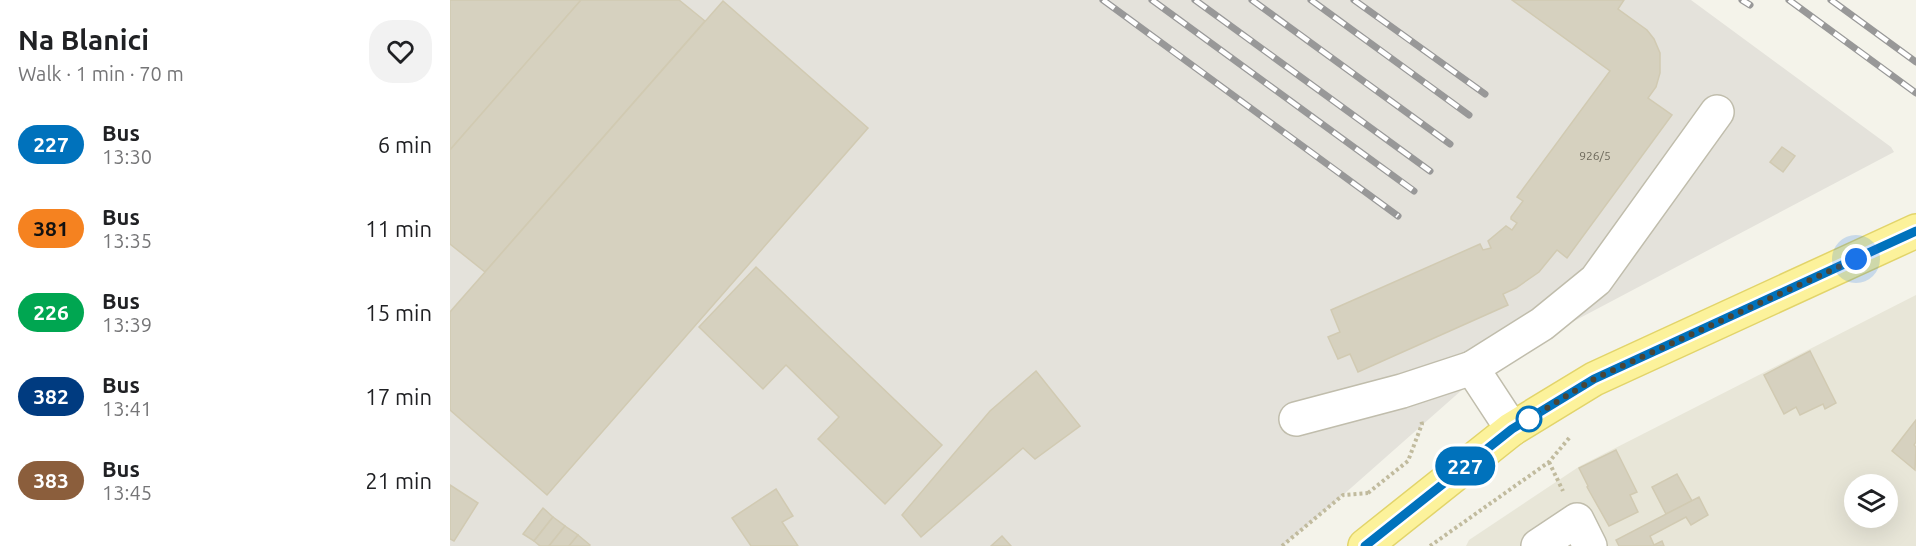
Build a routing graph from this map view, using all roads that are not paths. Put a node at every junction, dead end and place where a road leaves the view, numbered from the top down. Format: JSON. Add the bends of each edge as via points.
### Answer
{"nodes":[{"id":1,"x":1717,"y":112,"type":"dead end"},
{"id":2,"x":1916,"y":231,"type":"edge"},
{"id":3,"x":1472,"y":368,"type":"junction"},
{"id":4,"x":1296,"y":419,"type":"dead end"},
{"id":5,"x":1512,"y":429,"type":"junction"},
{"id":6,"x":1583,"y":533,"type":"edge"},
{"id":7,"x":1365,"y":546,"type":"edge"},
{"id":8,"x":1538,"y":546,"type":"edge"}],
"edges":[{"from":1,"to":3,"type":"street","via":[[1596,280],[1542,324]]},
{"from":2,"to":5,"type":"main road","via":[[1594,379]]},
{"from":3,"to":4,"type":"street"},
{"from":3,"to":5,"type":"street"},
{"from":5,"to":7,"type":"main road"},
{"from":6,"to":8,"type":"street"}]}
